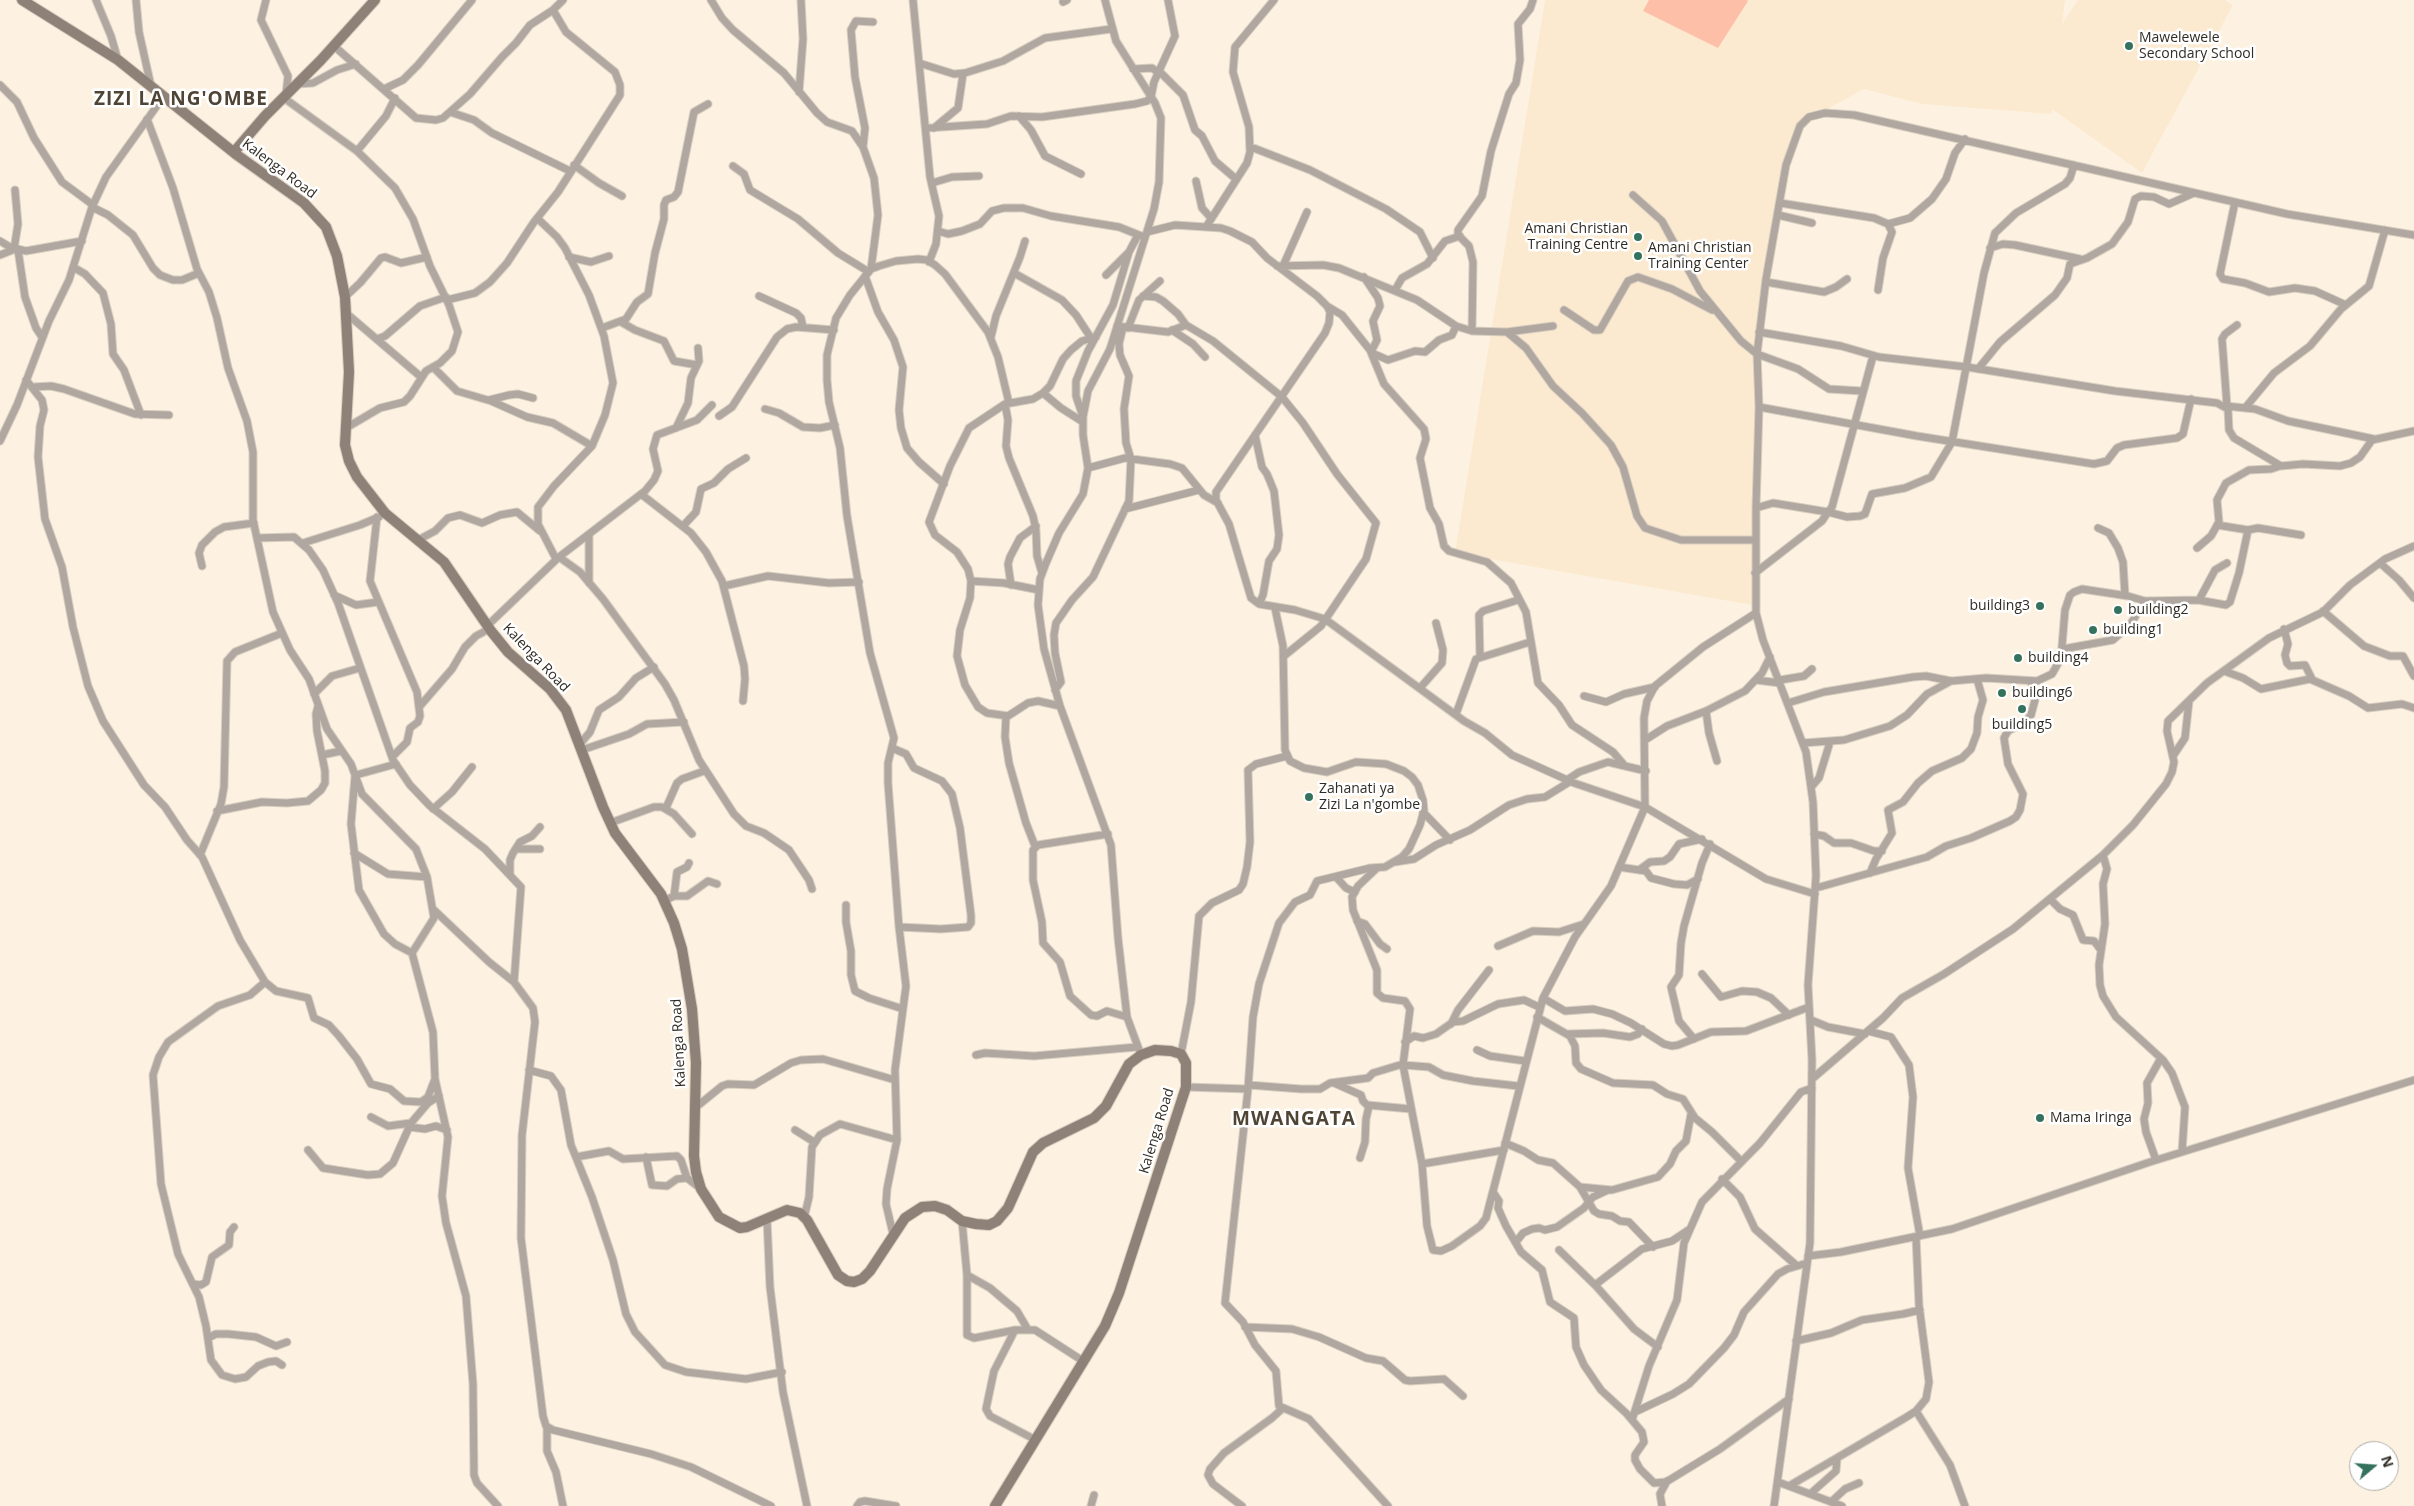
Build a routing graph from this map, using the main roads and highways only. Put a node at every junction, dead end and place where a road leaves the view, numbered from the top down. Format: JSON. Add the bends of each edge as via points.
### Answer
{"nodes":[{"id":1,"x":22,"y":0,"type":"edge"},
{"id":2,"x":376,"y":0,"type":"edge"},
{"id":3,"x":234,"y":152,"type":"junction"},
{"id":4,"x":995,"y":1506,"type":"edge"}],
"edges":[{"from":1,"to":3,"type":"main road","name":"Kalenga Road","via":[[118,60]]},
{"from":2,"to":3,"type":"main road"},
{"from":3,"to":4,"type":"main road","name":"Kalenga Road","via":[[304,203],[326,227],[345,297],[349,372],[345,445],[357,477],[381,515],[444,562],[508,652],[550,689],[566,710],[610,823],[664,901],[682,949],[692,1009],[696,1063],[694,1156],[701,1189],[719,1217],[734,1226],[747,1227],[793,1210],[812,1227],[838,1275],[854,1282],[870,1271],[893,1234],[906,1218],[922,1207],[935,1206],[947,1210],[962,1221],[989,1225],[997,1221],[1008,1208],[1033,1152],[1043,1143],[1094,1118],[1106,1106],[1139,1051],[1181,1054],[1186,1063],[1186,1087],[1119,1293],[1105,1326]]}]}
